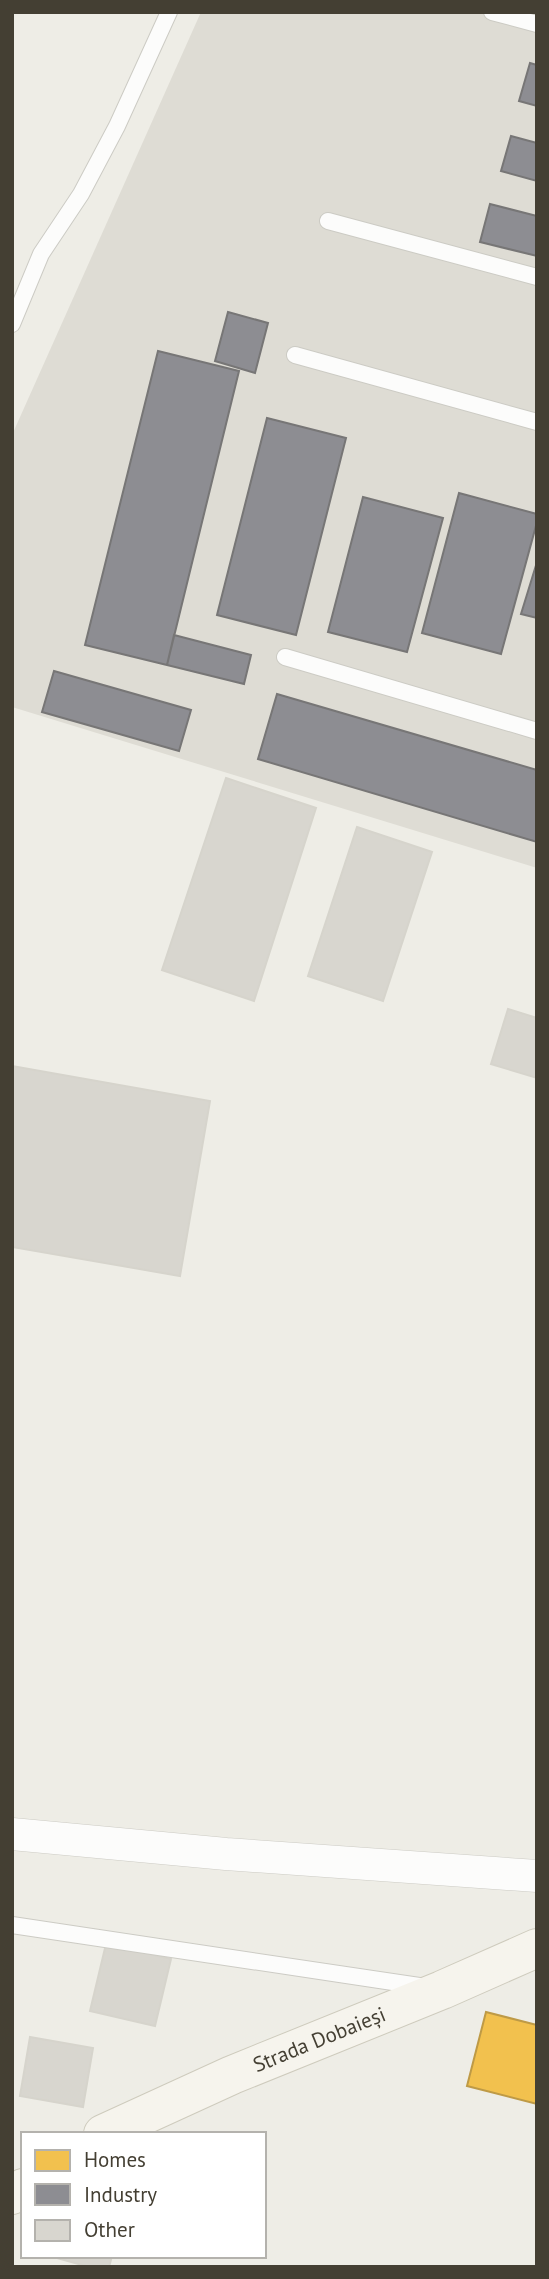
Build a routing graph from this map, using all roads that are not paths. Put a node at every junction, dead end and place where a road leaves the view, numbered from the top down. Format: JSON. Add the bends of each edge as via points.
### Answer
{"nodes":[{"id":1,"x":169,"y":12,"type":"edge"},
{"id":2,"x":492,"y":12,"type":"edge"},
{"id":3,"x":537,"y":24,"type":"edge"},
{"id":4,"x":328,"y":221,"type":"dead end"},
{"id":5,"x":537,"y":277,"type":"edge"},
{"id":6,"x":12,"y":324,"type":"edge"},
{"id":7,"x":295,"y":355,"type":"dead end"},
{"id":8,"x":537,"y":422,"type":"edge"},
{"id":9,"x":285,"y":657,"type":"dead end"},
{"id":10,"x":537,"y":731,"type":"edge"},
{"id":11,"x":12,"y":1834,"type":"edge"},
{"id":12,"x":537,"y":1877,"type":"edge"},
{"id":13,"x":12,"y":1925,"type":"edge"},
{"id":14,"x":537,"y":1948,"type":"edge"},
{"id":15,"x":442,"y":1990,"type":"junction"},
{"id":16,"x":107,"y":2132,"type":"edge"}],
"edges":[{"from":1,"to":6,"type":"lane","via":[[81,194],[41,254]]},
{"from":2,"to":3,"type":"lane"},
{"from":4,"to":5,"type":"lane"},
{"from":7,"to":8,"type":"lane"},
{"from":9,"to":10,"type":"lane"},
{"from":11,"to":12,"type":"street"},
{"from":13,"to":15,"type":"lane"},
{"from":14,"to":15,"type":"street","name":"Strada Dobaieși"},
{"from":15,"to":16,"type":"street","name":"Strada Dobaieși","via":[[232,2075]]}]}
